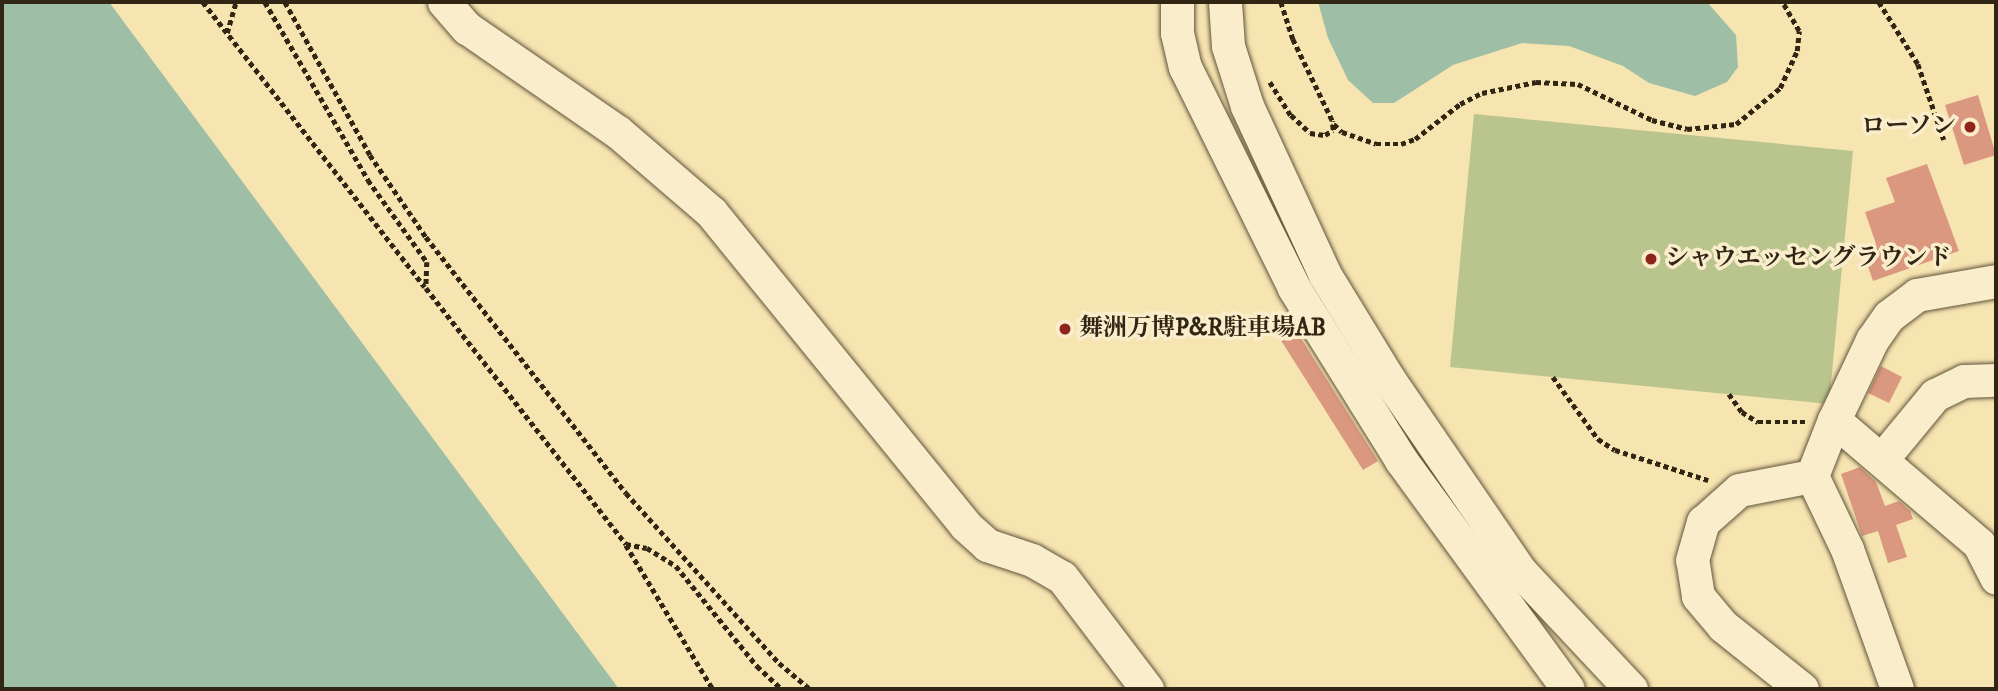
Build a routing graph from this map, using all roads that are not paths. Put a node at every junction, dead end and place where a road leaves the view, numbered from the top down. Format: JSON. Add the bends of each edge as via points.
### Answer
{"nodes":[{"id":1,"x":444,"y":2,"type":"edge"},
{"id":2,"x":1177,"y":2,"type":"edge"},
{"id":3,"x":1225,"y":2,"type":"edge"},
{"id":4,"x":1996,"y":281,"type":"edge"},
{"id":5,"x":1996,"y":380,"type":"edge"},
{"id":6,"x":1834,"y":420,"type":"junction"},
{"id":7,"x":1882,"y":459,"type":"junction"},
{"id":8,"x":1812,"y":476,"type":"junction"},
{"id":9,"x":1996,"y":578,"type":"edge"},
{"id":10,"x":1147,"y":689,"type":"edge"},
{"id":11,"x":1568,"y":689,"type":"edge"},
{"id":12,"x":1631,"y":689,"type":"edge"},
{"id":13,"x":1802,"y":689,"type":"edge"},
{"id":14,"x":1897,"y":689,"type":"edge"}],
"edges":[{"from":1,"to":10,"type":"lane","via":[[467,28],[618,132],[695,195],[745,250],[965,525],[987,545],[1032,560],[1062,578]]},
{"from":2,"to":11,"type":"lane","via":[[1185,67],[1294,288],[1401,460]]},
{"from":3,"to":12,"type":"lane","via":[[1228,46],[1247,106],[1325,275],[1390,381],[1521,572]]},
{"from":4,"to":6,"type":"lane","via":[[1917,295],[1889,316],[1872,340]]},
{"from":5,"to":7,"type":"lane","via":[[1964,381],[1935,395]]},
{"from":6,"to":7,"type":"lane"},
{"from":6,"to":8,"type":"lane"},
{"from":7,"to":9,"type":"lane","via":[[1979,544]]},
{"from":8,"to":13,"type":"lane","via":[[1739,490],[1713,510],[1695,540],[1692,560],[1698,596],[1723,626]]},
{"from":8,"to":14,"type":"lane","via":[[1847,549]]}]}
